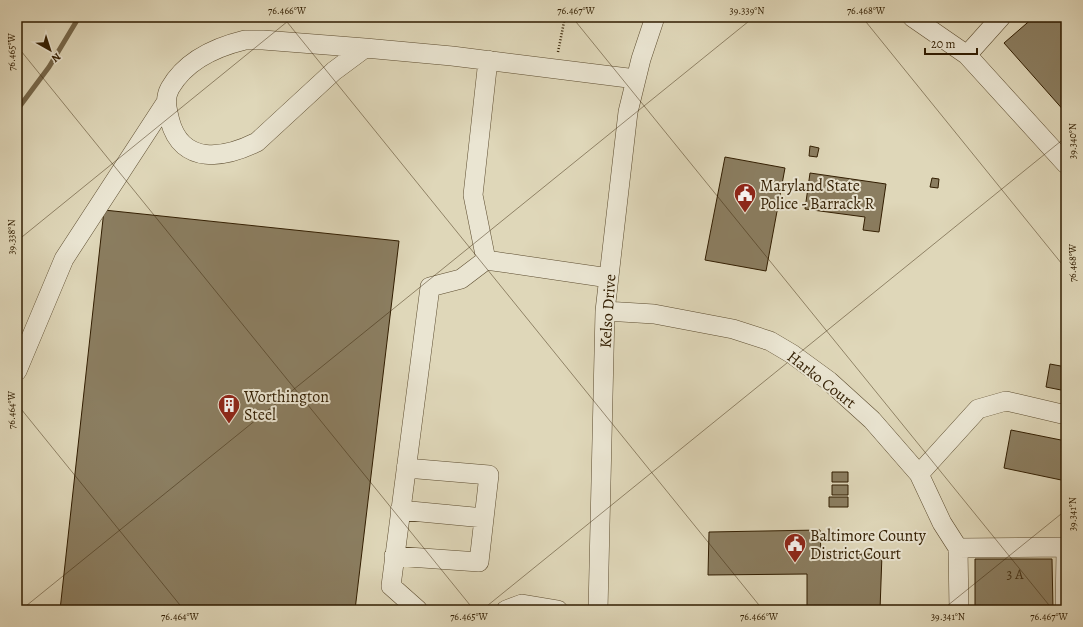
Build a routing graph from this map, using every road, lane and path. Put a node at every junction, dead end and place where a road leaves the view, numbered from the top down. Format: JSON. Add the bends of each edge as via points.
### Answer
{"nodes":[{"id":1,"x":565,"y":17,"type":"edge"},
{"id":2,"x":655,"y":17,"type":"edge"},
{"id":3,"x":912,"y":17,"type":"edge"},
{"id":4,"x":1000,"y":17,"type":"edge"},
{"id":5,"x":365,"y":48,"type":"junction"},
{"id":6,"x":967,"y":55,"type":"junction"},
{"id":7,"x":488,"y":60,"type":"junction"},
{"id":8,"x":555,"y":69,"type":"junction"},
{"id":9,"x":636,"y":79,"type":"junction"},
{"id":10,"x":165,"y":104,"type":"junction"},
{"id":11,"x":1066,"y":164,"type":"edge"},
{"id":12,"x":486,"y":260,"type":"junction"},
{"id":13,"x":609,"y":278,"type":"junction"},
{"id":14,"x":605,"y":311,"type":"junction"},
{"id":15,"x":17,"y":371,"type":"edge"},
{"id":16,"x":1066,"y":415,"type":"edge"},
{"id":17,"x":406,"y":468,"type":"junction"},
{"id":18,"x":919,"y":474,"type":"junction"},
{"id":19,"x":400,"y":510,"type":"junction"},
{"id":20,"x":484,"y":518,"type":"junction"},
{"id":21,"x":1066,"y":547,"type":"edge"},
{"id":22,"x":958,"y":548,"type":"junction"},
{"id":23,"x":1066,"y":552,"type":"edge"},
{"id":24,"x":394,"y":556,"type":"junction"},
{"id":25,"x":418,"y":610,"type":"edge"},
{"id":26,"x":506,"y":610,"type":"edge"},
{"id":27,"x":558,"y":610,"type":"edge"},
{"id":28,"x":598,"y":610,"type":"edge"},
{"id":29,"x":960,"y":610,"type":"edge"},
{"id":30,"x":1065,"y":610,"type":"edge"}],
"edges":[{"from":1,"to":8,"type":"path"},
{"from":2,"to":9,"type":"street","name":"Kelso Drive"},
{"from":3,"to":6,"type":"street"},
{"from":4,"to":6,"type":"street"},
{"from":5,"to":7,"type":"street"},
{"from":5,"to":10,"type":"street","via":[[263,40],[245,40],[221,46],[199,58],[183,71],[170,89]]},
{"from":5,"to":10,"type":"street","via":[[334,71],[257,142],[243,149],[209,155],[195,152],[183,144],[171,126]]},
{"from":6,"to":11,"type":"street"},
{"from":7,"to":8,"type":"street"},
{"from":7,"to":12,"type":"street","via":[[472,195]]},
{"from":8,"to":9,"type":"street"},
{"from":9,"to":13,"type":"street","name":"Kelso Drive","via":[[628,112]]},
{"from":10,"to":15,"type":"street","via":[[64,259]]},
{"from":12,"to":13,"type":"street"},
{"from":12,"to":17,"type":"street","via":[[461,279],[430,287]]},
{"from":13,"to":14,"type":"street","name":"Kelso Drive"},
{"from":14,"to":18,"type":"street","name":"Harko Court","via":[[654,314],[692,320],[770,341],[829,381],[872,420]]},
{"from":14,"to":28,"type":"street","name":"Kelso Drive"},
{"from":16,"to":18,"type":"street","via":[[1006,401],[978,409]]},
{"from":17,"to":19,"type":"street"},
{"from":17,"to":20,"type":"street","via":[[489,475]]},
{"from":18,"to":22,"type":"street","name":"Harko Court","via":[[942,523]]},
{"from":19,"to":20,"type":"street"},
{"from":19,"to":24,"type":"street"},
{"from":20,"to":24,"type":"street","via":[[479,562]]},
{"from":21,"to":22,"type":"street"},
{"from":22,"to":29,"type":"street"},
{"from":23,"to":30,"type":"street"},
{"from":24,"to":25,"type":"street","via":[[390,586]]},
{"from":26,"to":27,"type":"street","via":[[522,604]]}]}
